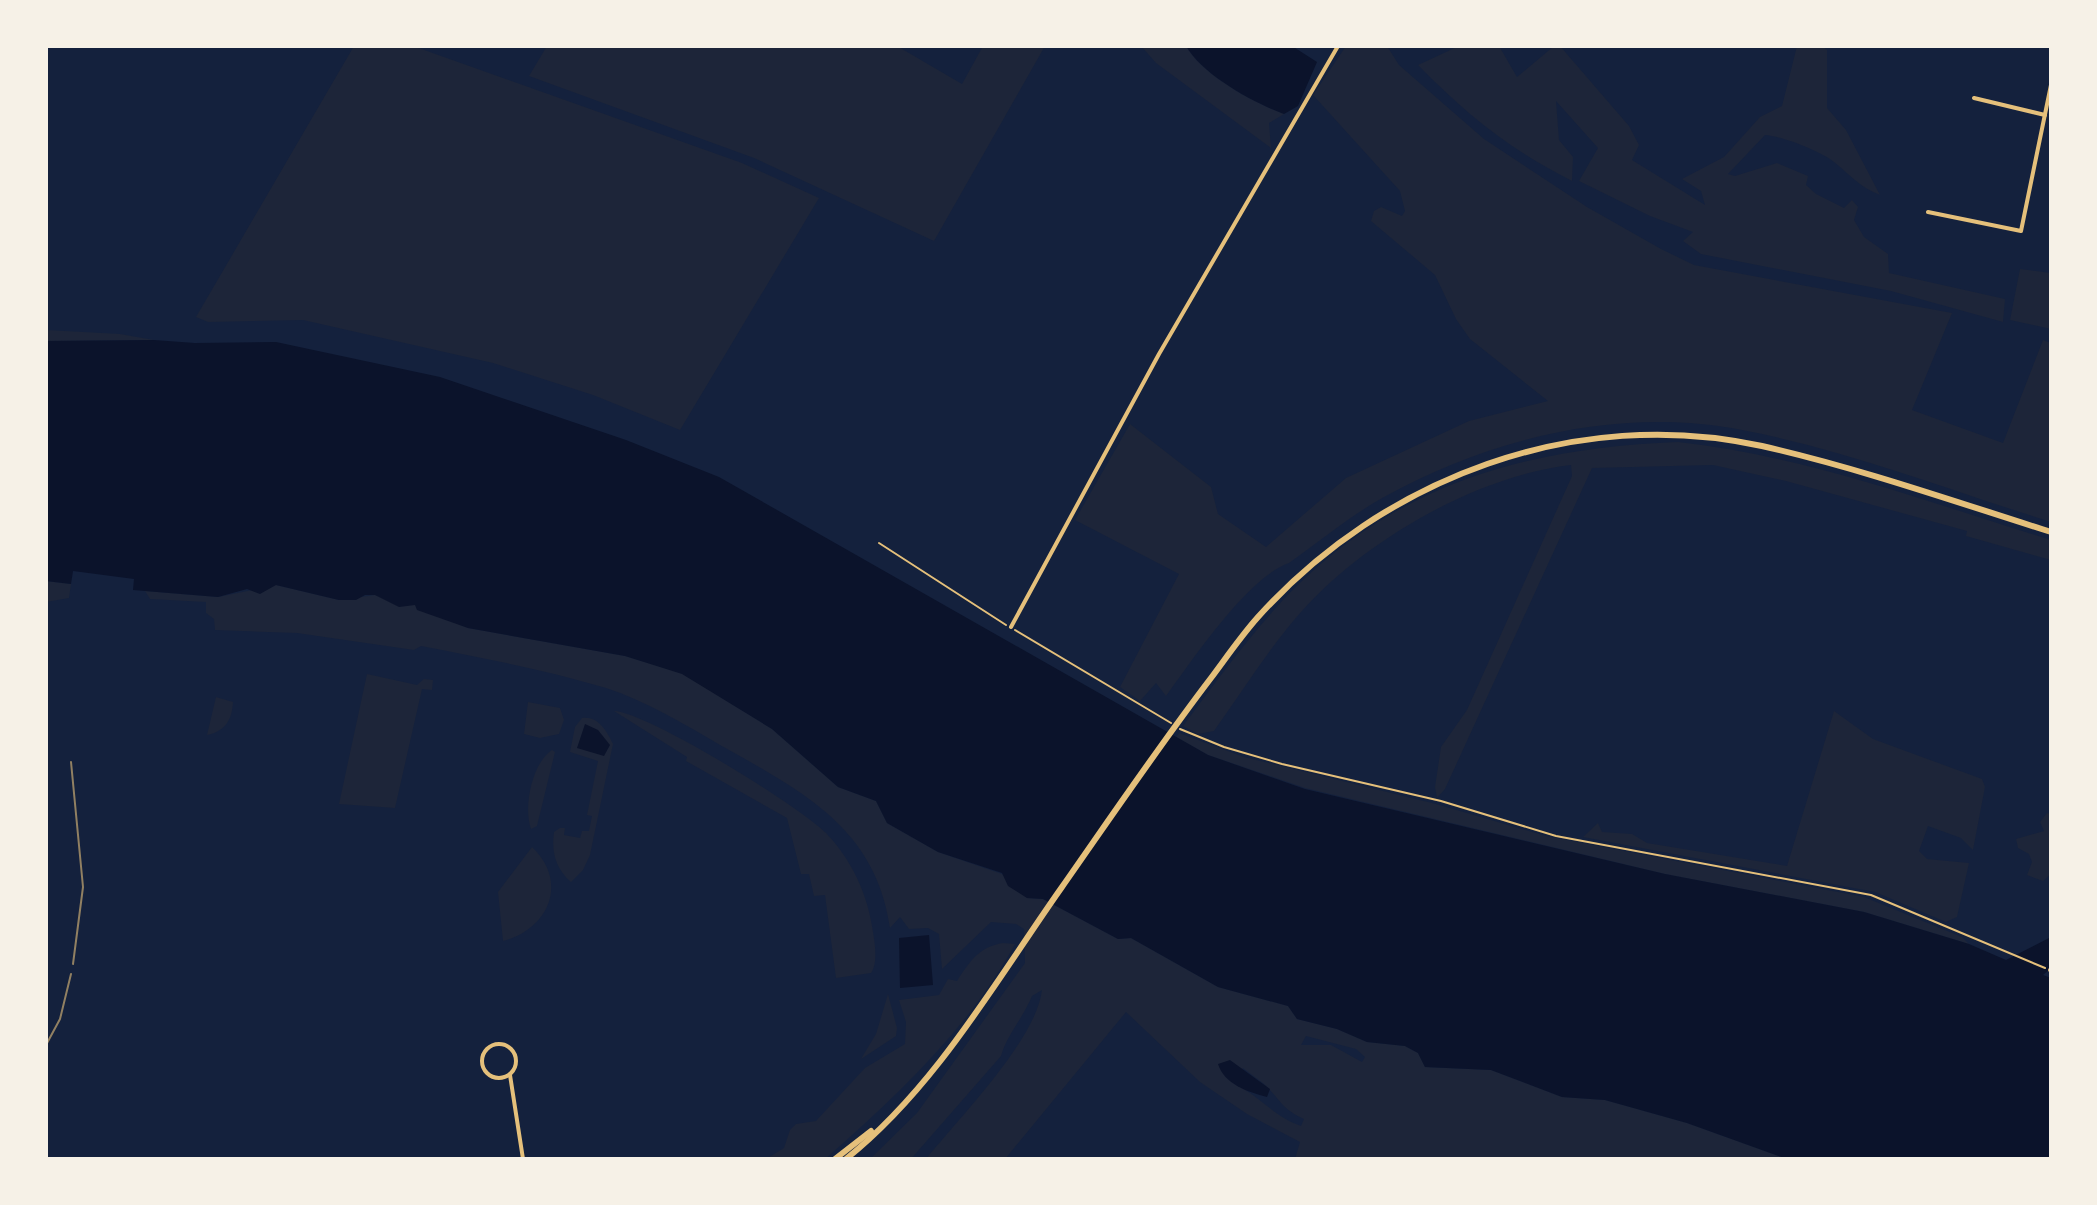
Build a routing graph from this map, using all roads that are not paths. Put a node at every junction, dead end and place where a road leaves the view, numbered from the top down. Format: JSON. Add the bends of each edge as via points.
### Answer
{"nodes":[{"id":1,"x":1338,"y":46,"type":"edge"},
{"id":2,"x":2051,"y":85,"type":"edge"},
{"id":3,"x":1974,"y":98,"type":"dead end"},
{"id":4,"x":2045,"y":115,"type":"junction"},
{"id":5,"x":1928,"y":212,"type":"dead end"},
{"id":6,"x":2051,"y":532,"type":"edge"},
{"id":7,"x":1011,"y":627,"type":"road end"},
{"id":8,"x":510,"y":1075,"type":"junction"},
{"id":9,"x":884,"y":1123,"type":"junction"},
{"id":10,"x":849,"y":1157,"type":"edge"},
{"id":11,"x":523,"y":1159,"type":"edge"},
{"id":12,"x":835,"y":1159,"type":"edge"}],
"edges":[{"from":1,"to":7,"type":"street","via":[[1159,354]]},
{"from":2,"to":4,"type":"street"},
{"from":3,"to":4,"type":"street"},
{"from":4,"to":5,"type":"street","via":[[2021,231]]},
{"from":6,"to":9,"type":"main road","via":[[1760,445],[1663,435],[1549,446],[1453,475],[1336,543],[1258,617],[949,1047]]},
{"from":8,"to":8,"type":"street","via":[[515,1068],[513,1050],[506,1045],[489,1047],[482,1063],[485,1071],[501,1078]]},
{"from":8,"to":11,"type":"street"},
{"from":9,"to":10,"type":"main road"},
{"from":9,"to":12,"type":"main road"}]}
